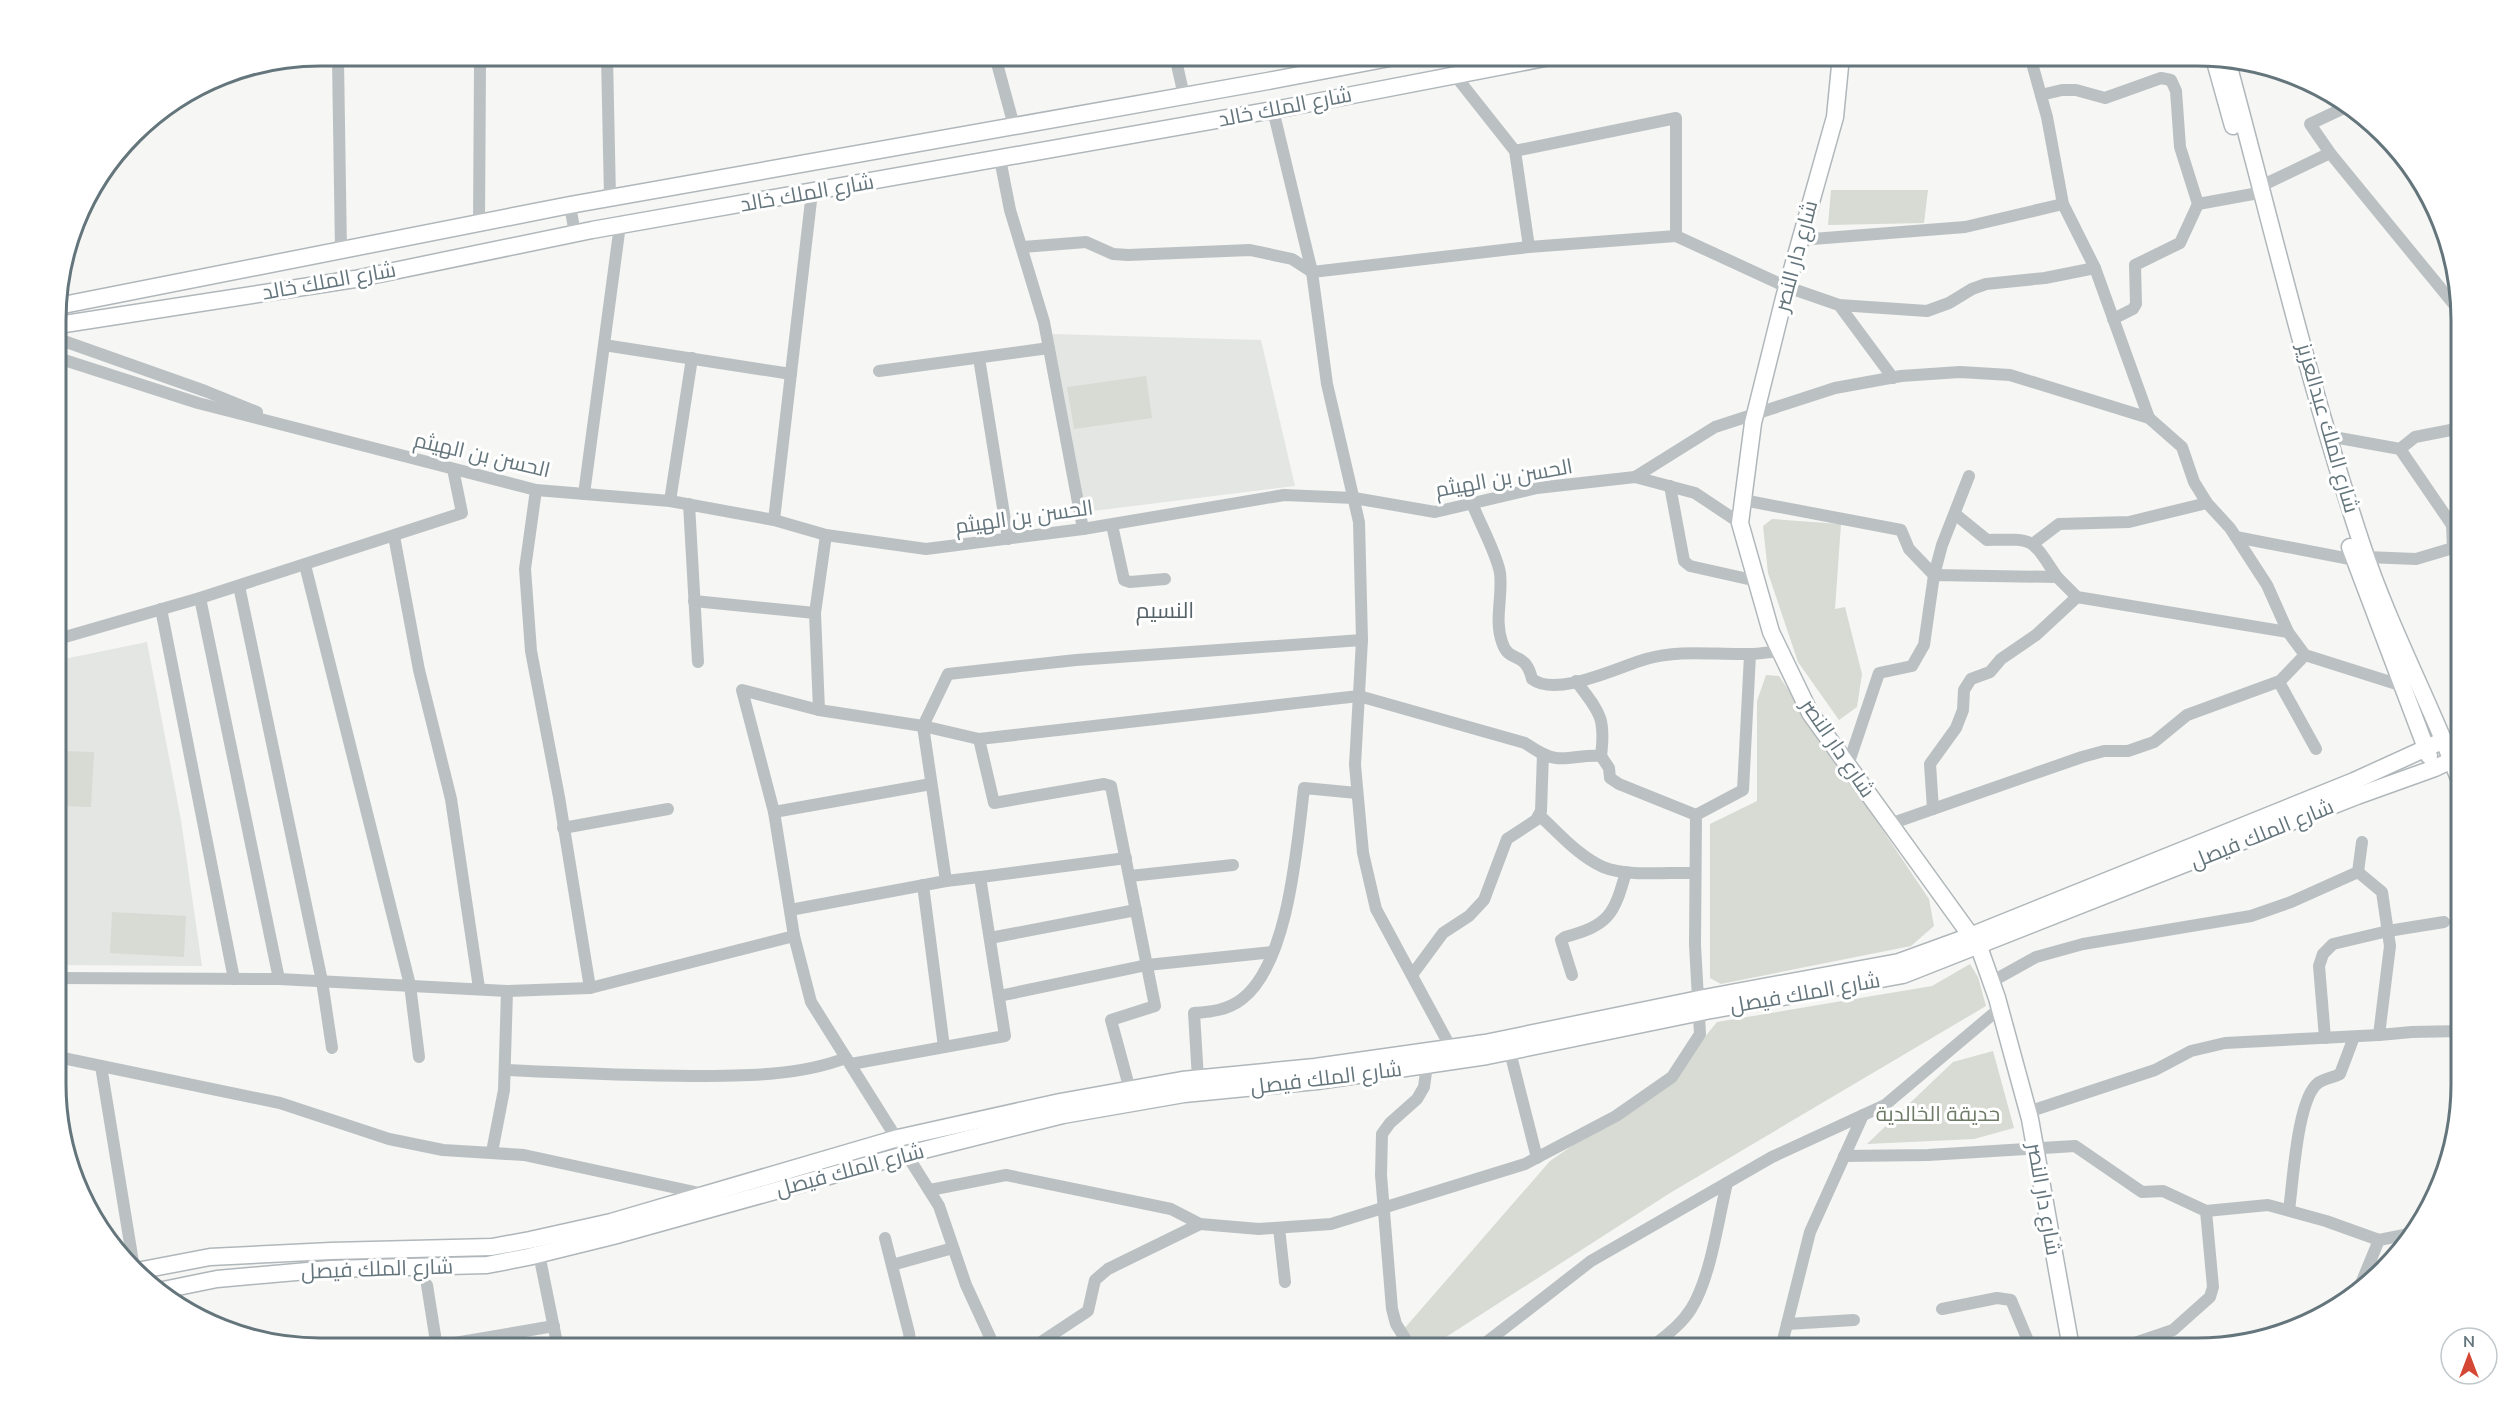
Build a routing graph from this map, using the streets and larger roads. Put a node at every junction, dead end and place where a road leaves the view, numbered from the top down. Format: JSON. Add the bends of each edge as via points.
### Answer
{"nodes":[{"id":1,"x":338,"y":66,"type":"edge"},
{"id":2,"x":480,"y":66,"type":"edge"},
{"id":3,"x":607,"y":66,"type":"edge"},
{"id":4,"x":998,"y":66,"type":"edge"},
{"id":5,"x":1177,"y":66,"type":"edge"},
{"id":6,"x":1346,"y":66,"type":"edge"},
{"id":7,"x":1499,"y":66,"type":"edge"},
{"id":8,"x":1840,"y":66,"type":"edge"},
{"id":9,"x":2033,"y":66,"type":"edge"},
{"id":10,"x":2217,"y":67,"type":"edge"},
{"id":11,"x":2229,"y":68,"type":"edge"},
{"id":12,"x":1454,"y":74,"type":"junction"},
{"id":13,"x":2041,"y":95,"type":"junction"},
{"id":14,"x":1184,"y":96,"type":"junction"},
{"id":15,"x":1273,"y":110,"type":"junction"},
{"id":16,"x":2339,"y":110,"type":"edge"},
{"id":17,"x":1014,"y":126,"type":"junction"},
{"id":18,"x":1515,"y":151,"type":"junction"},
{"id":19,"x":2330,"y":153,"type":"junction"},
{"id":20,"x":1000,"y":159,"type":"junction"},
{"id":21,"x":2257,"y":190,"type":"junction"},
{"id":22,"x":813,"y":192,"type":"junction"},
{"id":23,"x":610,"y":198,"type":"junction"},
{"id":24,"x":2063,"y":204,"type":"junction"},
{"id":25,"x":2198,"y":204,"type":"junction"},
{"id":26,"x":570,"y":205,"type":"junction"},
{"id":27,"x":479,"y":223,"type":"junction"},
{"id":28,"x":620,"y":225,"type":"junction"},
{"id":29,"x":575,"y":234,"type":"junction"},
{"id":30,"x":1676,"y":236,"type":"junction"},
{"id":31,"x":1800,"y":240,"type":"junction"},
{"id":32,"x":1023,"y":247,"type":"junction"},
{"id":33,"x":1529,"y":247,"type":"junction"},
{"id":34,"x":341,"y":251,"type":"junction"},
{"id":35,"x":2095,"y":268,"type":"junction"},
{"id":36,"x":1312,"y":272,"type":"junction"},
{"id":37,"x":1787,"y":287,"type":"junction"},
{"id":38,"x":2450,"y":299,"type":"edge"},
{"id":39,"x":67,"y":304,"type":"edge"},
{"id":40,"x":1839,"y":305,"type":"junction"},
{"id":41,"x":2113,"y":319,"type":"junction"},
{"id":42,"x":66,"y":324,"type":"edge"},
{"id":43,"x":66,"y":342,"type":"edge"},
{"id":44,"x":604,"y":345,"type":"junction"},
{"id":45,"x":1049,"y":348,"type":"junction"},
{"id":46,"x":692,"y":358,"type":"junction"},
{"id":47,"x":979,"y":358,"type":"junction"},
{"id":48,"x":66,"y":361,"type":"edge"},
{"id":49,"x":879,"y":371,"type":"dead end"},
{"id":50,"x":791,"y":374,"type":"junction"},
{"id":51,"x":1893,"y":378,"type":"junction"},
{"id":52,"x":1756,"y":414,"type":"junction"},
{"id":53,"x":2149,"y":418,"type":"junction"},
{"id":54,"x":2451,"y":430,"type":"edge"},
{"id":55,"x":308,"y":433,"type":"junction"},
{"id":56,"x":2328,"y":436,"type":"junction"},
{"id":57,"x":2400,"y":449,"type":"junction"},
{"id":58,"x":453,"y":469,"type":"junction"},
{"id":59,"x":1969,"y":476,"type":"dead end"},
{"id":60,"x":1635,"y":477,"type":"junction"},
{"id":61,"x":1670,"y":486,"type":"junction"},
{"id":62,"x":536,"y":490,"type":"junction"},
{"id":63,"x":584,"y":494,"type":"junction"},
{"id":64,"x":1354,"y":498,"type":"junction"},
{"id":65,"x":1743,"y":500,"type":"junction"},
{"id":66,"x":670,"y":501,"type":"junction"},
{"id":67,"x":1472,"y":503,"type":"junction"},
{"id":68,"x":2207,"y":503,"type":"junction"},
{"id":69,"x":689,"y":504,"type":"junction"},
{"id":70,"x":1955,"y":514,"type":"junction"},
{"id":71,"x":2451,"y":518,"type":"edge"},
{"id":72,"x":774,"y":520,"type":"junction"},
{"id":73,"x":1740,"y":523,"type":"junction"},
{"id":74,"x":1112,"y":525,"type":"junction"},
{"id":75,"x":1083,"y":529,"type":"junction"},
{"id":76,"x":826,"y":535,"type":"junction"},
{"id":77,"x":394,"y":536,"type":"junction"},
{"id":78,"x":2236,"y":537,"type":"junction"},
{"id":79,"x":1008,"y":539,"type":"junction"},
{"id":80,"x":2034,"y":543,"type":"junction"},
{"id":81,"x":2451,"y":549,"type":"edge"},
{"id":82,"x":2361,"y":559,"type":"junction"},
{"id":83,"x":305,"y":565,"type":"junction"},
{"id":84,"x":1934,"y":575,"type":"junction"},
{"id":85,"x":2057,"y":577,"type":"junction"},
{"id":86,"x":1165,"y":579,"type":"dead end"},
{"id":87,"x":1757,"y":581,"type":"junction"},
{"id":88,"x":239,"y":586,"type":"junction"},
{"id":89,"x":2077,"y":597,"type":"junction"},
{"id":90,"x":200,"y":598,"type":"junction"},
{"id":91,"x":694,"y":601,"type":"junction"},
{"id":92,"x":161,"y":609,"type":"junction"},
{"id":93,"x":815,"y":613,"type":"junction"},
{"id":94,"x":2288,"y":632,"type":"junction"},
{"id":95,"x":66,"y":637,"type":"edge"},
{"id":96,"x":1362,"y":640,"type":"junction"},
{"id":97,"x":1780,"y":651,"type":"junction"},
{"id":98,"x":1750,"y":655,"type":"junction"},
{"id":99,"x":2305,"y":655,"type":"junction"},
{"id":100,"x":698,"y":662,"type":"dead end"},
{"id":101,"x":1576,"y":681,"type":"junction"},
{"id":102,"x":2279,"y":682,"type":"junction"},
{"id":103,"x":2403,"y":686,"type":"junction"},
{"id":104,"x":1359,"y":696,"type":"junction"},
{"id":105,"x":819,"y":710,"type":"junction"},
{"id":106,"x":923,"y":726,"type":"junction"},
{"id":107,"x":979,"y":739,"type":"junction"},
{"id":108,"x":2444,"y":740,"type":"junction"},
{"id":109,"x":2425,"y":747,"type":"junction"},
{"id":110,"x":2316,"y":749,"type":"dead end"},
{"id":111,"x":2451,"y":750,"type":"edge"},
{"id":112,"x":1543,"y":754,"type":"junction"},
{"id":113,"x":1601,"y":756,"type":"junction"},
{"id":114,"x":2451,"y":760,"type":"edge"},
{"id":115,"x":1848,"y":765,"type":"junction"},
{"id":116,"x":2434,"y":768,"type":"junction"},
{"id":117,"x":932,"y":784,"type":"junction"},
{"id":118,"x":1357,"y":793,"type":"junction"},
{"id":119,"x":668,"y":809,"type":"dead end"},
{"id":120,"x":1933,"y":809,"type":"junction"},
{"id":121,"x":774,"y":812,"type":"junction"},
{"id":122,"x":1539,"y":815,"type":"junction"},
{"id":123,"x":1696,"y":815,"type":"junction"},
{"id":124,"x":1890,"y":824,"type":"junction"},
{"id":125,"x":563,"y":828,"type":"junction"},
{"id":126,"x":2362,"y":842,"type":"dead end"},
{"id":127,"x":1126,"y":858,"type":"junction"},
{"id":128,"x":1233,"y":865,"type":"dead end"},
{"id":129,"x":1626,"y":872,"type":"junction"},
{"id":130,"x":2358,"y":872,"type":"junction"},
{"id":131,"x":1695,"y":873,"type":"junction"},
{"id":132,"x":1130,"y":876,"type":"junction"},
{"id":133,"x":981,"y":878,"type":"junction"},
{"id":134,"x":946,"y":881,"type":"junction"},
{"id":135,"x":923,"y":885,"type":"junction"},
{"id":136,"x":790,"y":910,"type":"junction"},
{"id":137,"x":1136,"y":910,"type":"junction"},
{"id":138,"x":2444,"y":922,"type":"dead end"},
{"id":139,"x":2388,"y":931,"type":"junction"},
{"id":140,"x":794,"y":936,"type":"junction"},
{"id":141,"x":990,"y":938,"type":"junction"},
{"id":142,"x":1975,"y":941,"type":"junction"},
{"id":143,"x":1273,"y":952,"type":"junction"},
{"id":144,"x":1147,"y":965,"type":"junction"},
{"id":145,"x":1412,"y":975,"type":"junction"},
{"id":146,"x":1572,"y":975,"type":"dead end"},
{"id":147,"x":66,"y":978,"type":"edge"},
{"id":148,"x":234,"y":979,"type":"junction"},
{"id":149,"x":279,"y":979,"type":"junction"},
{"id":150,"x":322,"y":981,"type":"junction"},
{"id":151,"x":1991,"y":982,"type":"junction"},
{"id":152,"x":410,"y":985,"type":"junction"},
{"id":153,"x":479,"y":988,"type":"junction"},
{"id":154,"x":590,"y":988,"type":"junction"},
{"id":155,"x":507,"y":991,"type":"junction"},
{"id":156,"x":999,"y":996,"type":"junction"},
{"id":157,"x":1698,"y":1006,"type":"junction"},
{"id":158,"x":2000,"y":1008,"type":"junction"},
{"id":159,"x":2451,"y":1031,"type":"edge"},
{"id":160,"x":2379,"y":1035,"type":"junction"},
{"id":161,"x":2354,"y":1037,"type":"junction"},
{"id":162,"x":2325,"y":1038,"type":"junction"},
{"id":163,"x":944,"y":1047,"type":"junction"},
{"id":164,"x":332,"y":1048,"type":"dead end"},
{"id":165,"x":1451,"y":1048,"type":"junction"},
{"id":166,"x":1510,"y":1052,"type":"junction"},
{"id":167,"x":419,"y":1057,"type":"dead end"},
{"id":168,"x":66,"y":1059,"type":"edge"},
{"id":169,"x":848,"y":1061,"type":"junction"},
{"id":170,"x":1427,"y":1065,"type":"junction"},
{"id":171,"x":101,"y":1066,"type":"junction"},
{"id":172,"x":506,"y":1070,"type":"junction"},
{"id":173,"x":1198,"y":1079,"type":"junction"},
{"id":174,"x":1130,"y":1090,"type":"junction"},
{"id":175,"x":2028,"y":1112,"type":"junction"},
{"id":176,"x":1863,"y":1115,"type":"junction"},
{"id":177,"x":898,"y":1138,"type":"junction"},
{"id":178,"x":2035,"y":1150,"type":"junction"},
{"id":179,"x":492,"y":1152,"type":"junction"},
{"id":180,"x":908,"y":1154,"type":"junction"},
{"id":181,"x":1844,"y":1156,"type":"junction"},
{"id":182,"x":1537,"y":1158,"type":"junction"},
{"id":183,"x":1727,"y":1183,"type":"junction"},
{"id":184,"x":930,"y":1190,"type":"junction"},
{"id":185,"x":706,"y":1194,"type":"junction"},
{"id":186,"x":1386,"y":1209,"type":"junction"},
{"id":187,"x":2289,"y":1210,"type":"junction"},
{"id":188,"x":2206,"y":1211,"type":"junction"},
{"id":189,"x":1200,"y":1224,"type":"junction"},
{"id":190,"x":1278,"y":1228,"type":"junction"},
{"id":191,"x":2400,"y":1236,"type":"edge"},
{"id":192,"x":885,"y":1238,"type":"dead end"},
{"id":193,"x":2379,"y":1240,"type":"junction"},
{"id":194,"x":953,"y":1248,"type":"junction"},
{"id":195,"x":132,"y":1254,"type":"edge"},
{"id":196,"x":539,"y":1254,"type":"junction"},
{"id":197,"x":892,"y":1265,"type":"junction"},
{"id":198,"x":147,"y":1269,"type":"edge"},
{"id":199,"x":2365,"y":1274,"type":"edge"},
{"id":200,"x":1286,"y":1282,"type":"dead end"},
{"id":201,"x":427,"y":1285,"type":"dead end"},
{"id":202,"x":171,"y":1288,"type":"edge"},
{"id":203,"x":1942,"y":1309,"type":"dead end"},
{"id":204,"x":1854,"y":1320,"type":"dead end"},
{"id":205,"x":1787,"y":1324,"type":"junction"},
{"id":206,"x":554,"y":1326,"type":"junction"},
{"id":207,"x":436,"y":1338,"type":"edge"},
{"id":208,"x":487,"y":1338,"type":"edge"},
{"id":209,"x":556,"y":1338,"type":"edge"},
{"id":210,"x":910,"y":1338,"type":"edge"},
{"id":211,"x":990,"y":1338,"type":"edge"},
{"id":212,"x":1047,"y":1338,"type":"edge"},
{"id":213,"x":1405,"y":1338,"type":"edge"},
{"id":214,"x":1492,"y":1338,"type":"edge"},
{"id":215,"x":1663,"y":1338,"type":"edge"},
{"id":216,"x":1784,"y":1338,"type":"edge"},
{"id":217,"x":2027,"y":1338,"type":"edge"},
{"id":218,"x":2069,"y":1338,"type":"edge"},
{"id":219,"x":2149,"y":1338,"type":"edge"}],
"edges":[{"from":1,"to":34,"type":"street"},
{"from":2,"to":27,"type":"street"},
{"from":3,"to":23,"type":"street"},
{"from":4,"to":17,"type":"street"},
{"from":5,"to":14,"type":"street"},
{"from":6,"to":14,"type":"street","name":"شارع الملك خالد"},
{"from":7,"to":12,"type":"street","name":"شارع الملك خالد"},
{"from":8,"to":31,"type":"street","name":"شارع دار النصر","via":[[1835,117]]},
{"from":9,"to":13,"type":"street"},
{"from":10,"to":21,"type":"street","name":"شارع الملك عبدالعزيز"},
{"from":11,"to":21,"type":"street","name":"شارع الملك عبدالعزيز"},
{"from":12,"to":15,"type":"street","name":"شارع الملك خالد"},
{"from":12,"to":18,"type":"street"},
{"from":13,"to":24,"type":"street"},
{"from":13,"to":25,"type":"street","via":[[2076,90],[2105,98],[2161,78],[2171,80],[2176,91],[2181,147]]},
{"from":14,"to":17,"type":"street","name":"شارع الملك خالد"},
{"from":15,"to":20,"type":"street","name":"شارع الملك خالد"},
{"from":15,"to":36,"type":"street"},
{"from":16,"to":19,"type":"street","via":[[2310,124]]},
{"from":17,"to":23,"type":"street","name":"شارع الملك خالد"},
{"from":18,"to":30,"type":"street","via":[[1676,118]]},
{"from":18,"to":33,"type":"street"},
{"from":19,"to":21,"type":"street"},
{"from":19,"to":38,"type":"street"},
{"from":20,"to":22,"type":"street","name":"شارع الملك خالد"},
{"from":20,"to":32,"type":"street","via":[[1010,210]]},
{"from":21,"to":25,"type":"street"},
{"from":21,"to":56,"type":"street","name":"شارع الملك عبدالعزيز"},
{"from":21,"to":82,"type":"street","name":"شارع الملك عبدالعزيز"},
{"from":22,"to":28,"type":"street","name":"شارع الملك خالد"},
{"from":22,"to":50,"type":"street"},
{"from":23,"to":26,"type":"street","name":"شارع الملك خالد"},
{"from":24,"to":31,"type":"street","via":[[1965,227]]},
{"from":24,"to":35,"type":"street"},
{"from":25,"to":41,"type":"street","via":[[2181,243],[2135,266],[2136,304]]},
{"from":26,"to":27,"type":"street","name":"شارع الملك خالد"},
{"from":26,"to":29,"type":"street"},
{"from":27,"to":34,"type":"street","name":"شارع الملك خالد"},
{"from":28,"to":29,"type":"street","name":"شارع الملك خالد"},
{"from":28,"to":44,"type":"street"},
{"from":29,"to":42,"type":"street","name":"شارع الملك خالد","via":[[355,279]]},
{"from":30,"to":33,"type":"street"},
{"from":30,"to":37,"type":"street"},
{"from":31,"to":37,"type":"street","name":"شارع دار النصر"},
{"from":32,"to":36,"type":"street","via":[[1086,242],[1113,254],[1128,255],[1250,250],[1292,259]]},
{"from":32,"to":45,"type":"street"},
{"from":33,"to":36,"type":"street"},
{"from":34,"to":39,"type":"street","name":"شارع الملك خالد"},
{"from":35,"to":40,"type":"street","via":[[1986,284],[1927,311]]},
{"from":35,"to":41,"type":"street"},
{"from":36,"to":64,"type":"street","via":[[1327,384]]},
{"from":37,"to":40,"type":"street"},
{"from":37,"to":52,"type":"street","name":"شارع دار النصر"},
{"from":40,"to":51,"type":"street"},
{"from":41,"to":53,"type":"street"},
{"from":43,"to":55,"type":"street","name":"الحسن بن الهيثم"},
{"from":44,"to":46,"type":"street"},
{"from":44,"to":63,"type":"street"},
{"from":45,"to":47,"type":"street"},
{"from":45,"to":75,"type":"street"},
{"from":46,"to":50,"type":"street"},
{"from":46,"to":66,"type":"street"},
{"from":47,"to":49,"type":"street"},
{"from":47,"to":79,"type":"street"},
{"from":48,"to":55,"type":"street","name":"الحسن بن الهيثم"},
{"from":50,"to":72,"type":"street"},
{"from":51,"to":52,"type":"street","via":[[1835,388]]},
{"from":51,"to":53,"type":"street","via":[[1960,372],[2010,375]]},
{"from":52,"to":60,"type":"street","via":[[1715,428]]},
{"from":52,"to":65,"type":"street","name":"شارع دار النصر"},
{"from":53,"to":68,"type":"street","via":[[2182,447],[2194,482]]},
{"from":54,"to":57,"type":"street","via":[[2415,437]]},
{"from":55,"to":58,"type":"street","name":"الحسن بن الهيثم"},
{"from":56,"to":57,"type":"street"},
{"from":56,"to":82,"type":"street","name":"شارع الملك عبدالعزيز"},
{"from":57,"to":71,"type":"street"},
{"from":58,"to":62,"type":"street","name":"الحسن بن الهيثم"},
{"from":58,"to":77,"type":"street","via":[[462,513]]},
{"from":59,"to":70,"type":"street"},
{"from":60,"to":61,"type":"street","name":"الحسن بن الهيثم"},
{"from":60,"to":67,"type":"street","name":"الحسن بن الهيثم","via":[[1537,488]]},
{"from":61,"to":73,"type":"street","name":"الحسن بن الهيثم","via":[[1695,493]]},
{"from":61,"to":87,"type":"street","via":[[1684,561],[1690,566]]},
{"from":62,"to":63,"type":"street","name":"الحسن بن الهيثم"},
{"from":62,"to":125,"type":"street","via":[[525,569],[531,651]]},
{"from":63,"to":66,"type":"street","name":"الحسن بن الهيثم"},
{"from":64,"to":67,"type":"street","name":"الحسن بن الهيثم","via":[[1435,512]]},
{"from":64,"to":74,"type":"street","name":"الحسن بن الهيثم","via":[[1284,495]]},
{"from":64,"to":96,"type":"street","via":[[1359,522]]},
{"from":65,"to":73,"type":"street","name":"شارع دار النصر"},
{"from":65,"to":84,"type":"street","via":[[1901,530],[1909,549]]},
{"from":66,"to":69,"type":"street","name":"الحسن بن الهيثم"},
{"from":67,"to":101,"type":"street","via":[[1499,570],[1497,627],[1508,654],[1525,661],[1532,679],[1540,685]]},
{"from":68,"to":78,"type":"street"},
{"from":68,"to":80,"type":"street","via":[[2129,522],[2059,524]]},
{"from":69,"to":72,"type":"street","name":"الحسن بن الهيثم"},
{"from":69,"to":91,"type":"street"},
{"from":70,"to":80,"type":"street","via":[[1987,540]]},
{"from":70,"to":84,"type":"street"},
{"from":72,"to":76,"type":"street","name":"الحسن بن الهيثم"},
{"from":73,"to":87,"type":"street","name":"شارع دار النصر"},
{"from":74,"to":75,"type":"street","name":"الحسن بن الهيثم"},
{"from":74,"to":86,"type":"street","via":[[1124,580]]},
{"from":75,"to":79,"type":"street","name":"الحسن بن الهيثم"},
{"from":76,"to":79,"type":"street","name":"الحسن بن الهيثم","via":[[926,549]]},
{"from":76,"to":93,"type":"street"},
{"from":77,"to":83,"type":"street"},
{"from":77,"to":153,"type":"street","via":[[419,670],[451,799]]},
{"from":78,"to":82,"type":"street"},
{"from":78,"to":94,"type":"street","via":[[2266,585]]},
{"from":80,"to":85,"type":"street"},
{"from":81,"to":82,"type":"street","via":[[2416,559]]},
{"from":82,"to":103,"type":"street","name":"شارع الملك عبدالعزيز"},
{"from":82,"to":108,"type":"street","name":"شارع الملك عبدالعزيز"},
{"from":83,"to":88,"type":"street"},
{"from":83,"to":152,"type":"street"},
{"from":84,"to":85,"type":"street"},
{"from":84,"to":115,"type":"street","via":[[1924,645],[1912,666],[1879,673]]},
{"from":85,"to":89,"type":"street"},
{"from":87,"to":97,"type":"street","name":"شارع دار النصر"},
{"from":88,"to":90,"type":"street"},
{"from":88,"to":150,"type":"street"},
{"from":89,"to":94,"type":"street"},
{"from":89,"to":120,"type":"street","via":[[2036,635],[2001,658],[1990,672],[1971,680],[1964,690],[1963,710],[1956,728],[1930,764]]},
{"from":90,"to":92,"type":"street"},
{"from":90,"to":149,"type":"street"},
{"from":91,"to":93,"type":"street"},
{"from":91,"to":100,"type":"street"},
{"from":92,"to":95,"type":"street"},
{"from":92,"to":148,"type":"street"},
{"from":93,"to":105,"type":"street"},
{"from":94,"to":99,"type":"street"},
{"from":96,"to":104,"type":"street"},
{"from":96,"to":106,"type":"street","via":[[1076,660],[948,674]]},
{"from":97,"to":98,"type":"street"},
{"from":97,"to":115,"type":"street","name":"شارع دار النصر","via":[[1810,713]]},
{"from":98,"to":101,"type":"street","via":[[1683,652],[1649,658]]},
{"from":98,"to":123,"type":"street","via":[[1743,790]]},
{"from":99,"to":102,"type":"street"},
{"from":99,"to":103,"type":"street"},
{"from":101,"to":113,"type":"street","via":[[1604,724]]},
{"from":102,"to":110,"type":"street"},
{"from":102,"to":120,"type":"street","via":[[2187,715],[2154,742],[2128,751],[2082,756]]},
{"from":103,"to":109,"type":"street","name":"شارع الملك عبدالعزيز"},
{"from":104,"to":107,"type":"street"},
{"from":104,"to":112,"type":"street","via":[[1525,743]]},
{"from":104,"to":118,"type":"street"},
{"from":105,"to":106,"type":"street"},
{"from":105,"to":121,"type":"street","via":[[742,690]]},
{"from":106,"to":107,"type":"street"},
{"from":106,"to":117,"type":"street"},
{"from":107,"to":127,"type":"street","via":[[994,803],[1111,786]]},
{"from":108,"to":109,"type":"street"},
{"from":108,"to":111,"type":"street","name":"شارع الملك عبدالعزيز"},
{"from":109,"to":116,"type":"street","name":"شارع الملك عبدالعزيز"},
{"from":109,"to":142,"type":"street","via":[[2354,781]]},
{"from":112,"to":113,"type":"street","via":[[1556,758]]},
{"from":112,"to":122,"type":"street"},
{"from":113,"to":123,"type":"street","via":[[1610,778],[1619,784]]},
{"from":114,"to":116,"type":"street","name":"شارع الملك فيصل"},
{"from":115,"to":124,"type":"street","name":"شارع دار النصر"},
{"from":116,"to":142,"type":"street","name":"شارع الملك فيصل"},
{"from":117,"to":121,"type":"street"},
{"from":117,"to":134,"type":"street"},
{"from":118,"to":143,"type":"street","via":[[1305,788],[1290,896]]},
{"from":118,"to":145,"type":"street","via":[[1363,853],[1376,909]]},
{"from":119,"to":125,"type":"street"},
{"from":120,"to":124,"type":"street"},
{"from":121,"to":136,"type":"street"},
{"from":122,"to":129,"type":"street","via":[[1580,853],[1605,868]]},
{"from":122,"to":145,"type":"street","via":[[1507,839],[1484,900],[1469,916],[1443,933]]},
{"from":123,"to":131,"type":"street"},
{"from":124,"to":142,"type":"street","name":"شارع دار النصر"},
{"from":125,"to":154,"type":"street"},
{"from":126,"to":130,"type":"street"},
{"from":127,"to":132,"type":"street"},
{"from":127,"to":133,"type":"street"},
{"from":128,"to":132,"type":"street"},
{"from":129,"to":131,"type":"street"},
{"from":129,"to":146,"type":"street","via":[[1617,903],[1607,918],[1562,940]]},
{"from":130,"to":139,"type":"street","via":[[2382,892]]},
{"from":130,"to":151,"type":"street","via":[[2251,916],[2083,944],[2036,957]]},
{"from":131,"to":157,"type":"street"},
{"from":132,"to":137,"type":"street"},
{"from":133,"to":134,"type":"street"},
{"from":133,"to":141,"type":"street"},
{"from":134,"to":135,"type":"street"},
{"from":135,"to":136,"type":"street"},
{"from":135,"to":163,"type":"street"},
{"from":136,"to":140,"type":"street"},
{"from":137,"to":141,"type":"street"},
{"from":137,"to":144,"type":"street"},
{"from":138,"to":139,"type":"street"},
{"from":139,"to":160,"type":"street","via":[[2390,946]]},
{"from":139,"to":162,"type":"street","via":[[2333,944],[2323,954],[2319,966]]},
{"from":140,"to":154,"type":"street"},
{"from":140,"to":169,"type":"street","via":[[811,1002]]},
{"from":141,"to":156,"type":"street"},
{"from":142,"to":151,"type":"street","name":"شارع دار النصر"},
{"from":142,"to":157,"type":"street","name":"شارع الملك فيصل","via":[[1903,975]]},
{"from":143,"to":144,"type":"street"},
{"from":143,"to":173,"type":"street","via":[[1256,986],[1242,1000],[1214,1012],[1194,1013]]},
{"from":144,"to":156,"type":"street"},
{"from":144,"to":174,"type":"street","via":[[1155,1006],[1111,1020]]},
{"from":145,"to":165,"type":"street"},
{"from":147,"to":148,"type":"street"},
{"from":148,"to":149,"type":"street"},
{"from":149,"to":150,"type":"street"},
{"from":150,"to":152,"type":"street"},
{"from":150,"to":164,"type":"street"},
{"from":151,"to":158,"type":"street","name":"شارع دار النصر"},
{"from":152,"to":153,"type":"street"},
{"from":152,"to":167,"type":"street"},
{"from":153,"to":155,"type":"street"},
{"from":154,"to":155,"type":"street"},
{"from":155,"to":172,"type":"street"},
{"from":156,"to":163,"type":"street","via":[[1005,1036]]},
{"from":157,"to":165,"type":"street","name":"شارع الملك فيصل"},
{"from":157,"to":166,"type":"street","name":"شارع الملك فيصل"},
{"from":157,"to":182,"type":"street","via":[[1700,1034],[1672,1077],[1616,1116]]},
{"from":158,"to":175,"type":"street","name":"شارع دار النصر"},
{"from":158,"to":176,"type":"street","via":[[1885,1105]]},
{"from":159,"to":160,"type":"street"},
{"from":160,"to":161,"type":"street"},
{"from":161,"to":162,"type":"street"},
{"from":161,"to":187,"type":"street","via":[[2340,1074],[2317,1083],[2307,1098]]},
{"from":162,"to":175,"type":"street","via":[[2225,1043],[2191,1051],[2155,1070]]},
{"from":163,"to":169,"type":"street"},
{"from":165,"to":173,"type":"street","name":"شارع الملك فيصل"},
{"from":166,"to":170,"type":"street","name":"شارع الملك فيصل"},
{"from":166,"to":182,"type":"street"},
{"from":168,"to":171,"type":"street"},
{"from":169,"to":172,"type":"street","via":[[764,1074],[624,1076]]},
{"from":169,"to":177,"type":"street"},
{"from":170,"to":180,"type":"street","name":"شارع الملك فيصل","via":[[1184,1094],[1063,1115]]},
{"from":170,"to":186,"type":"street","via":[[1424,1087],[1382,1134],[1381,1175]]},
{"from":171,"to":179,"type":"street","via":[[279,1103],[389,1139],[443,1150]]},
{"from":171,"to":195,"type":"street"},
{"from":172,"to":179,"type":"street"},
{"from":173,"to":174,"type":"street","name":"شارع الملك فيصل"},
{"from":174,"to":177,"type":"street","name":"شارع الملك فيصل"},
{"from":175,"to":178,"type":"street","name":"شارع دار النصر"},
{"from":176,"to":181,"type":"street"},
{"from":176,"to":183,"type":"street","via":[[1772,1157]]},
{"from":177,"to":180,"type":"street"},
{"from":177,"to":185,"type":"street","name":"شارع الملك فيصل"},
{"from":178,"to":181,"type":"street"},
{"from":178,"to":188,"type":"street","via":[[2075,1146],[2142,1192],[2163,1191]]},
{"from":178,"to":218,"type":"street","name":"شارع دار النصر"},
{"from":179,"to":185,"type":"street","via":[[524,1155]]},
{"from":180,"to":184,"type":"street"},
{"from":180,"to":196,"type":"street","name":"شارع الملك فيصل"},
{"from":181,"to":205,"type":"street","via":[[1810,1232]]},
{"from":182,"to":186,"type":"street"},
{"from":183,"to":214,"type":"street","via":[[1592,1262]]},
{"from":183,"to":215,"type":"street","via":[[1692,1309]]},
{"from":184,"to":189,"type":"street","via":[[1006,1175],[1171,1209]]},
{"from":184,"to":194,"type":"street"},
{"from":185,"to":198,"type":"street","name":"شارع الملك فيصل","via":[[611,1222],[492,1247],[210,1257]]},
{"from":186,"to":190,"type":"street","via":[[1331,1224]]},
{"from":186,"to":213,"type":"street","via":[[1392,1309]]},
{"from":187,"to":188,"type":"street","via":[[2268,1205]]},
{"from":187,"to":193,"type":"street"},
{"from":188,"to":219,"type":"street","via":[[2210,1297],[2173,1330]]},
{"from":189,"to":190,"type":"street"},
{"from":189,"to":212,"type":"street","via":[[1108,1269],[1095,1281],[1088,1311]]},
{"from":190,"to":200,"type":"street"},
{"from":191,"to":193,"type":"street"},
{"from":192,"to":197,"type":"street"},
{"from":193,"to":199,"type":"street"},
{"from":194,"to":197,"type":"street"},
{"from":194,"to":211,"type":"street"},
{"from":196,"to":202,"type":"street","name":"شارع الملك فيصل","via":[[487,1265],[330,1269],[217,1279]]},
{"from":196,"to":206,"type":"street"},
{"from":197,"to":210,"type":"street"},
{"from":201,"to":207,"type":"street"},
{"from":203,"to":217,"type":"street","via":[[1997,1298],[2011,1300]]},
{"from":204,"to":205,"type":"street"},
{"from":205,"to":216,"type":"street"},
{"from":206,"to":208,"type":"street"},
{"from":206,"to":209,"type":"street"}]}
